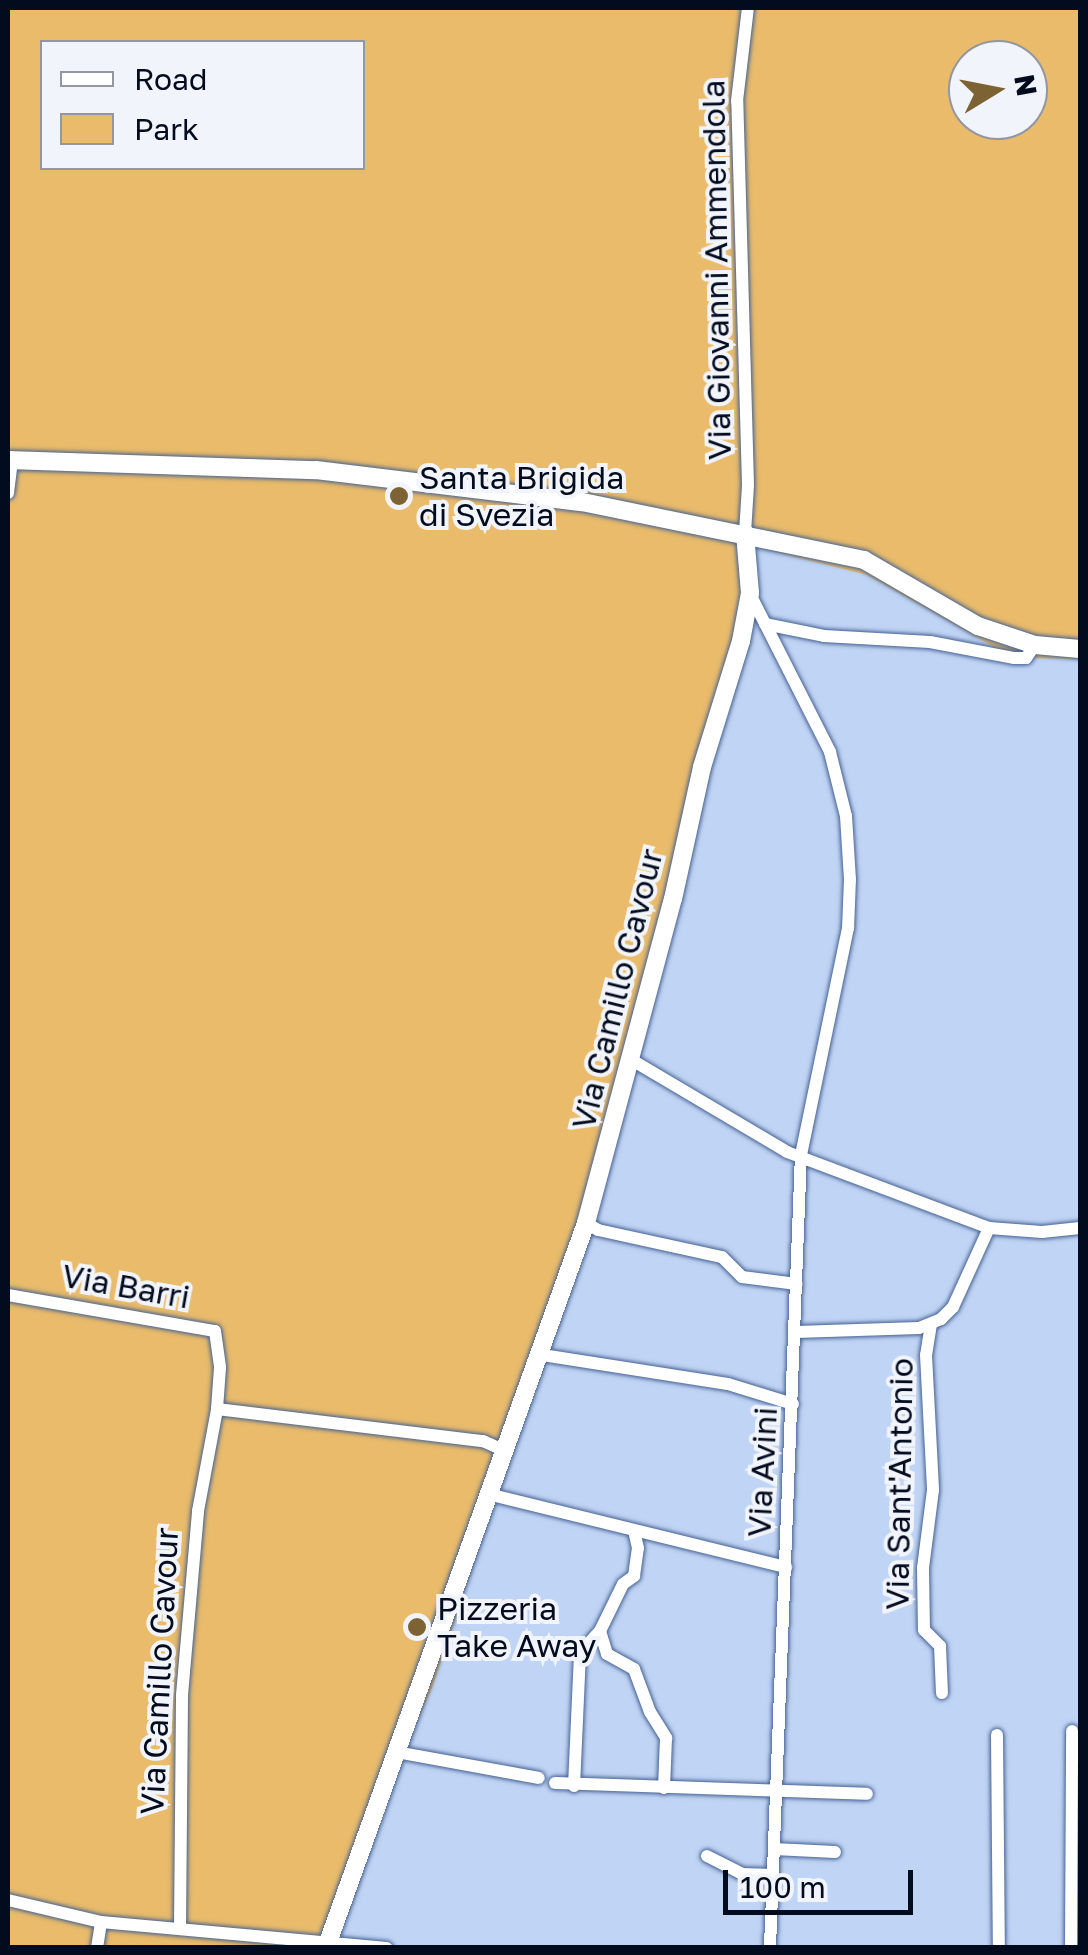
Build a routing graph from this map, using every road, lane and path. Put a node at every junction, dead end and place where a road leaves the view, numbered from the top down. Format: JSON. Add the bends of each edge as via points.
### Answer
{"nodes":[{"id":1,"x":748,"y":8,"type":"edge"},
{"id":2,"x":10,"y":460,"type":"edge"},
{"id":3,"x":8,"y":494,"type":"edge"},
{"id":4,"x":745,"y":533,"type":"junction"},
{"id":5,"x":750,"y":594,"type":"junction"},
{"id":6,"x":765,"y":624,"type":"junction"},
{"id":7,"x":1035,"y":645,"type":"junction"},
{"id":8,"x":1080,"y":649,"type":"edge"},
{"id":9,"x":630,"y":1058,"type":"junction"},
{"id":10,"x":800,"y":1154,"type":"junction"},
{"id":11,"x":586,"y":1223,"type":"junction"},
{"id":12,"x":989,"y":1228,"type":"junction"},
{"id":13,"x":1080,"y":1228,"type":"edge"},
{"id":14,"x":797,"y":1284,"type":"junction"},
{"id":15,"x":8,"y":1295,"type":"edge"},
{"id":16,"x":931,"y":1324,"type":"junction"},
{"id":17,"x":796,"y":1332,"type":"junction"},
{"id":18,"x":536,"y":1354,"type":"junction"},
{"id":19,"x":793,"y":1404,"type":"junction"},
{"id":20,"x":217,"y":1410,"type":"junction"},
{"id":21,"x":503,"y":1450,"type":"junction"},
{"id":22,"x":488,"y":1494,"type":"junction"},
{"id":23,"x":634,"y":1531,"type":"junction"},
{"id":24,"x":786,"y":1567,"type":"junction"},
{"id":25,"x":600,"y":1632,"type":"junction"},
{"id":26,"x":942,"y":1693,"type":"dead end"},
{"id":27,"x":1072,"y":1731,"type":"dead end"},
{"id":28,"x":997,"y":1735,"type":"dead end"},
{"id":29,"x":396,"y":1752,"type":"junction"},
{"id":30,"x":539,"y":1778,"type":"dead end"},
{"id":31,"x":556,"y":1782,"type":"dead end"},
{"id":32,"x":574,"y":1786,"type":"junction"},
{"id":33,"x":664,"y":1788,"type":"junction"},
{"id":34,"x":776,"y":1792,"type":"junction"},
{"id":35,"x":867,"y":1794,"type":"dead end"},
{"id":36,"x":774,"y":1849,"type":"junction"},
{"id":37,"x":835,"y":1852,"type":"dead end"},
{"id":38,"x":707,"y":1856,"type":"dead end"},
{"id":39,"x":773,"y":1875,"type":"junction"},
{"id":40,"x":8,"y":1900,"type":"edge"},
{"id":41,"x":101,"y":1922,"type":"junction"},
{"id":42,"x":180,"y":1928,"type":"junction"},
{"id":43,"x":327,"y":1943,"type":"edge"},
{"id":44,"x":97,"y":1948,"type":"edge"},
{"id":45,"x":388,"y":1948,"type":"edge"},
{"id":46,"x":770,"y":1948,"type":"edge"},
{"id":47,"x":998,"y":1948,"type":"edge"},
{"id":48,"x":1071,"y":1948,"type":"edge"}],
"edges":[{"from":1,"to":4,"type":"street","name":"Via Giovanni Ammendola","via":[[737,101]]},
{"from":2,"to":3,"type":"street"},
{"from":2,"to":4,"type":"street","via":[[316,470],[582,502]]},
{"from":4,"to":5,"type":"street","name":"Via Camillo Cavour"},
{"from":4,"to":7,"type":"street","via":[[864,560],[978,626]]},
{"from":5,"to":6,"type":"street","name":"Via Avini"},
{"from":5,"to":9,"type":"street","name":"Via Camillo Cavour"},
{"from":6,"to":7,"type":"street","via":[[1014,658],[1026,658]]},
{"from":6,"to":10,"type":"street","name":"Via Avini","via":[[830,752],[846,816],[848,928]]},
{"from":7,"to":8,"type":"street"},
{"from":9,"to":10,"type":"street"},
{"from":9,"to":11,"type":"street","name":"Via Camillo Cavour"},
{"from":10,"to":12,"type":"street"},
{"from":10,"to":14,"type":"street","name":"Via Avini"},
{"from":11,"to":14,"type":"street","via":[[722,1257],[742,1277]]},
{"from":11,"to":18,"type":"street","name":"Via Camillo Cavour"},
{"from":12,"to":13,"type":"street"},
{"from":12,"to":16,"type":"street","name":"Via Sant'Antonio","via":[[953,1307]]},
{"from":14,"to":17,"type":"street","name":"Via Avini"},
{"from":15,"to":20,"type":"street","name":"Via Barri","via":[[215,1331]]},
{"from":16,"to":17,"type":"street"},
{"from":16,"to":26,"type":"street","name":"Via Sant'Antonio","via":[[926,1356],[933,1490],[924,1630],[940,1646]]},
{"from":17,"to":19,"type":"street","name":"Via Avini"},
{"from":18,"to":19,"type":"street","via":[[728,1384]]},
{"from":18,"to":21,"type":"street","name":"Via Camillo Cavour"},
{"from":19,"to":24,"type":"street","name":"Via Avini"},
{"from":20,"to":21,"type":"street","via":[[483,1441]]},
{"from":20,"to":42,"type":"street","name":"Via Camillo Cavour","via":[[198,1511],[182,1695]]},
{"from":21,"to":22,"type":"street","name":"Via Camillo Cavour"},
{"from":22,"to":23,"type":"street"},
{"from":22,"to":29,"type":"street","name":"Via Camillo Cavour"},
{"from":23,"to":24,"type":"street"},
{"from":23,"to":25,"type":"street","via":[[634,1576],[618,1591]]},
{"from":24,"to":34,"type":"street","name":"Via Avini"},
{"from":25,"to":32,"type":"street","via":[[580,1653]]},
{"from":25,"to":33,"type":"street","via":[[607,1654],[634,1669],[666,1738]]},
{"from":27,"to":48,"type":"street"},
{"from":28,"to":47,"type":"street"},
{"from":29,"to":30,"type":"street"},
{"from":29,"to":43,"type":"street","name":"Via Camillo Cavour"},
{"from":31,"to":32,"type":"street"},
{"from":32,"to":33,"type":"street"},
{"from":33,"to":34,"type":"street"},
{"from":34,"to":35,"type":"street"},
{"from":34,"to":36,"type":"street","name":"Via Avini"},
{"from":36,"to":37,"type":"street"},
{"from":36,"to":39,"type":"street","name":"Via Avini"},
{"from":38,"to":39,"type":"street","via":[[742,1874]]},
{"from":39,"to":46,"type":"street","name":"Via Avini"},
{"from":40,"to":41,"type":"street"},
{"from":41,"to":42,"type":"street"},
{"from":41,"to":44,"type":"street"},
{"from":42,"to":43,"type":"street"},
{"from":43,"to":45,"type":"street"}]}
